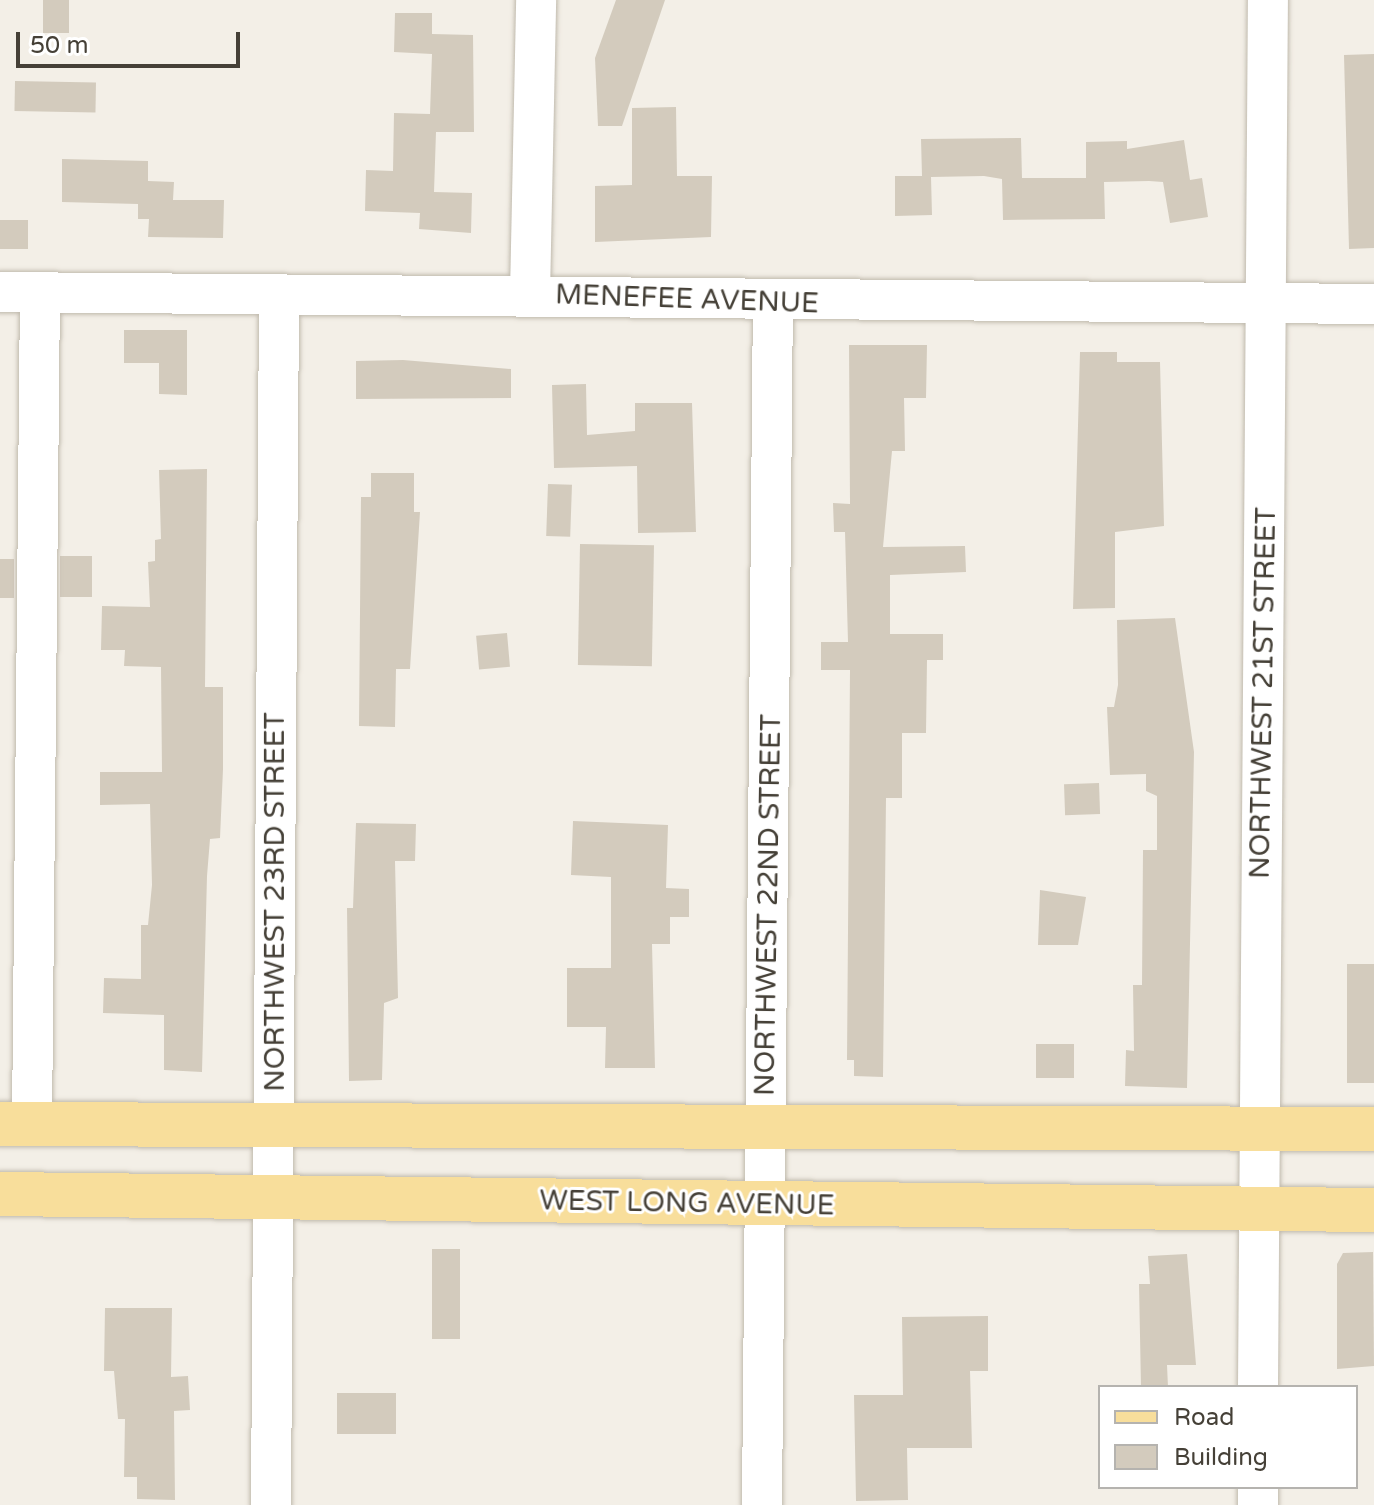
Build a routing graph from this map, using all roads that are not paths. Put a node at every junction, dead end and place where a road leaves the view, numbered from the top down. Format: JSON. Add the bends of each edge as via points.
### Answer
{"nodes":[{"id":1,"x":536,"y":0,"type":"edge"},
{"id":2,"x":1268,"y":0,"type":"edge"},
{"id":3,"x":0,"y":292,"type":"edge"},
{"id":4,"x":40,"y":293,"type":"junction"},
{"id":5,"x":530,"y":294,"type":"junction"},
{"id":6,"x":279,"y":299,"type":"junction"},
{"id":7,"x":773,"y":304,"type":"junction"},
{"id":8,"x":1270,"y":304,"type":"junction"},
{"id":9,"x":1374,"y":304,"type":"edge"},
{"id":10,"x":273,"y":1122,"type":"junction"},
{"id":11,"x":16,"y":1124,"type":"edge"},
{"id":12,"x":1260,"y":1126,"type":"junction"},
{"id":13,"x":766,"y":1127,"type":"junction"},
{"id":14,"x":1374,"y":1129,"type":"edge"},
{"id":15,"x":0,"y":1194,"type":"edge"},
{"id":16,"x":273,"y":1195,"type":"junction"},
{"id":17,"x":765,"y":1205,"type":"junction"},
{"id":18,"x":1259,"y":1209,"type":"junction"},
{"id":19,"x":1374,"y":1210,"type":"edge"},
{"id":20,"x":1258,"y":1385,"type":"edge"},
{"id":21,"x":271,"y":1505,"type":"edge"},
{"id":22,"x":762,"y":1505,"type":"edge"}],
"edges":[{"from":1,"to":5,"type":"street"},
{"from":2,"to":8,"type":"street","name":"NORTHWEST 21ST STREET"},
{"from":3,"to":4,"type":"street","name":"MENEFEE AVENUE"},
{"from":4,"to":6,"type":"street","name":"MENEFEE AVENUE"},
{"from":4,"to":11,"type":"street"},
{"from":5,"to":6,"type":"street","name":"MENEFEE AVENUE"},
{"from":5,"to":7,"type":"street","name":"MENEFEE AVENUE"},
{"from":6,"to":10,"type":"street","name":"NORTHWEST 23RD STREET"},
{"from":7,"to":8,"type":"street","name":"MENEFEE AVENUE"},
{"from":7,"to":13,"type":"street","name":"NORTHWEST 22ND STREET"},
{"from":8,"to":9,"type":"street","name":"MENEFEE AVENUE"},
{"from":8,"to":12,"type":"street","name":"NORTHWEST 21ST STREET"},
{"from":10,"to":11,"type":"main road"},
{"from":10,"to":13,"type":"main road"},
{"from":10,"to":16,"type":"street","name":"NORTHWEST 23RD STREET"},
{"from":12,"to":13,"type":"main road"},
{"from":12,"to":14,"type":"main road"},
{"from":12,"to":18,"type":"street","name":"NORTHWEST 21ST STREET"},
{"from":13,"to":17,"type":"street","name":"NORTHWEST 22ND STREET"},
{"from":15,"to":16,"type":"main road","name":"WEST LONG AVENUE"},
{"from":16,"to":17,"type":"main road","name":"WEST LONG AVENUE"},
{"from":16,"to":21,"type":"street","name":"NORTHWEST 23RD STREET"},
{"from":17,"to":18,"type":"main road","name":"WEST LONG AVENUE"},
{"from":17,"to":22,"type":"street","name":"NORTHWEST 22ND STREET"},
{"from":18,"to":19,"type":"main road","name":"WEST LONG AVENUE"},
{"from":18,"to":20,"type":"street","name":"NORTHWEST 21ST STREET"}]}
